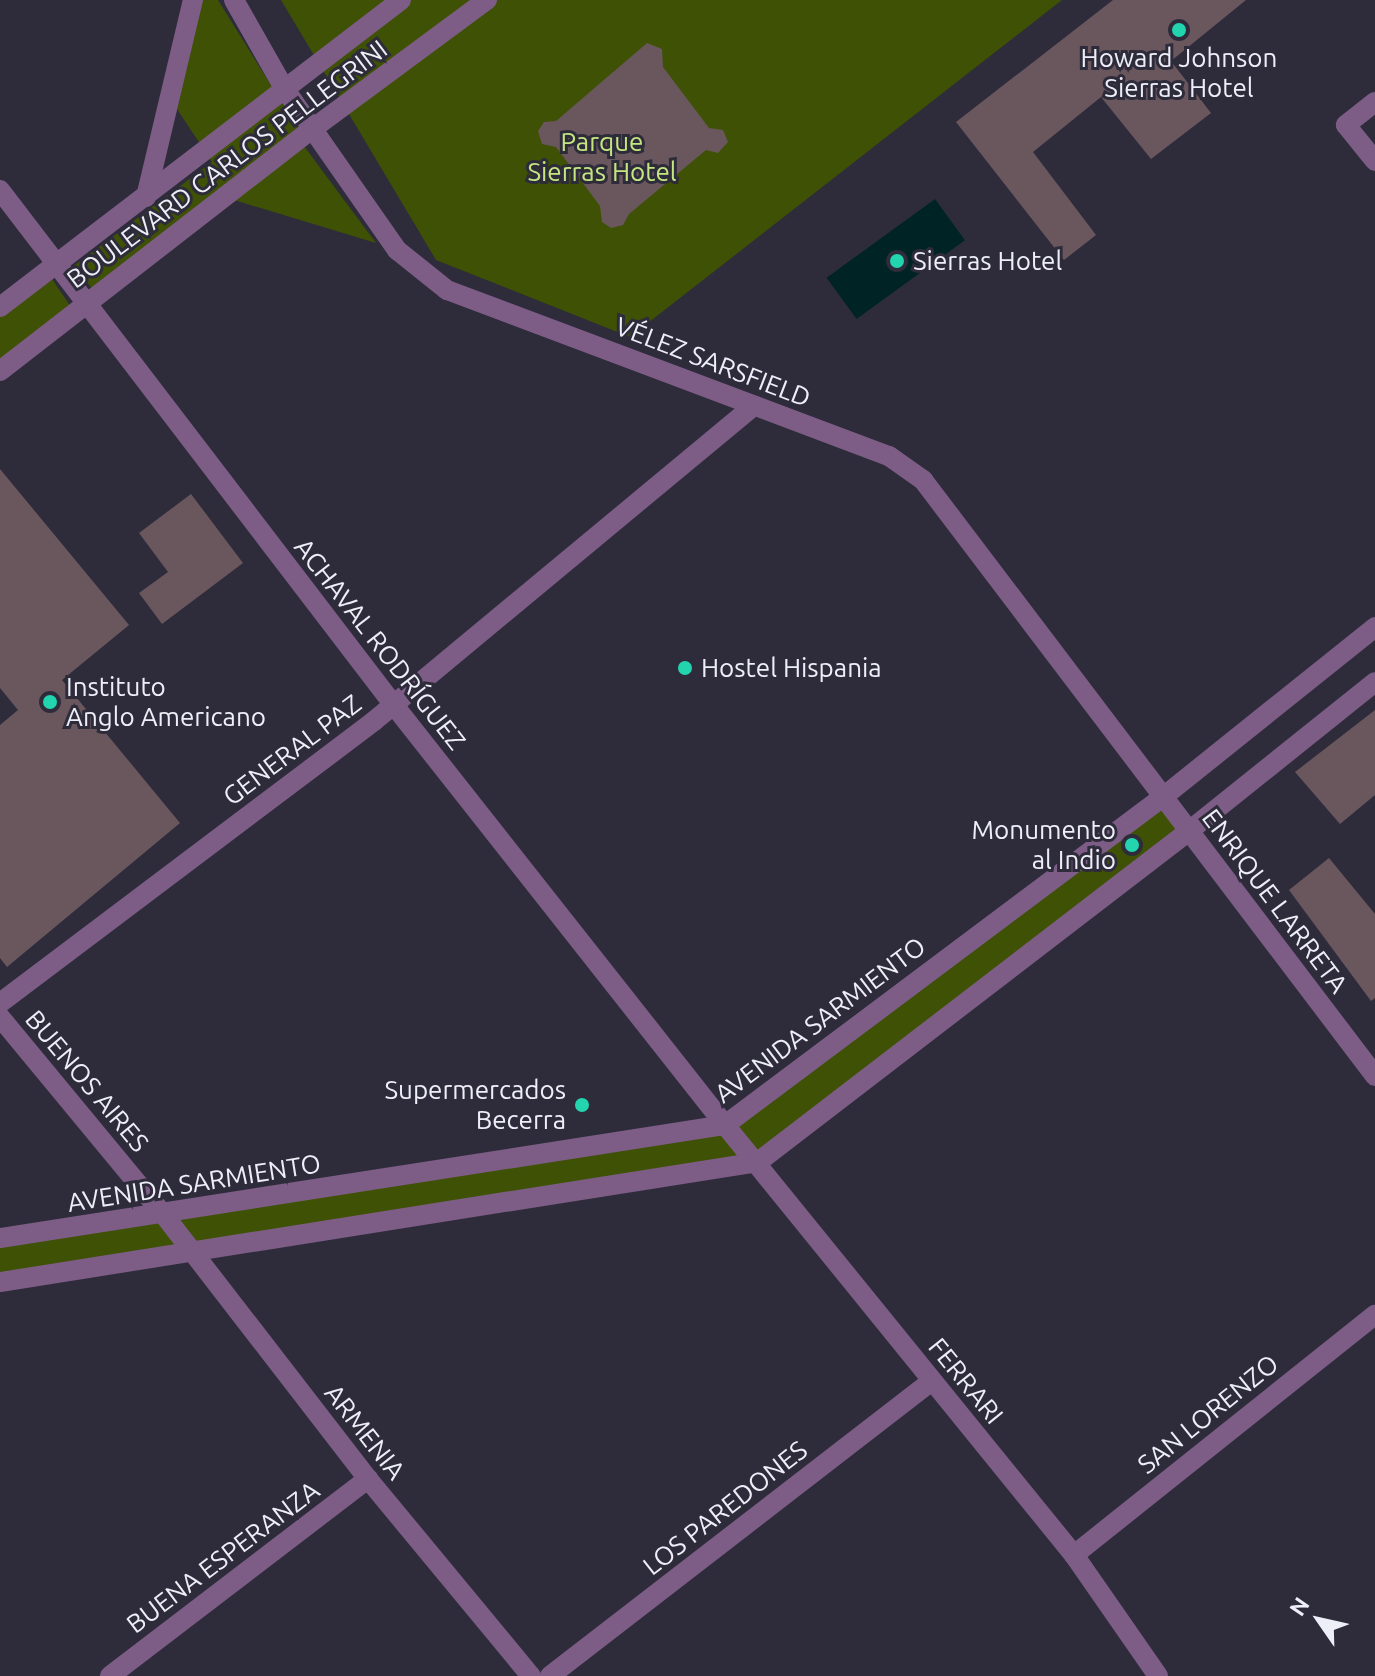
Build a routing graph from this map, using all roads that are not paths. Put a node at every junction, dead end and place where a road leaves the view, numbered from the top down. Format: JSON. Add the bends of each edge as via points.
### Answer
{"nodes":[{"id":1,"x":193,"y":0,"type":"edge"},
{"id":2,"x":234,"y":0,"type":"edge"},
{"id":3,"x":401,"y":0,"type":"edge"},
{"id":4,"x":487,"y":0,"type":"edge"},
{"id":5,"x":284,"y":88,"type":"junction"},
{"id":6,"x":1375,"y":102,"type":"edge"},
{"id":7,"x":311,"y":130,"type":"junction"},
{"id":8,"x":1375,"y":161,"type":"edge"},
{"id":9,"x":0,"y":190,"type":"edge"},
{"id":10,"x":146,"y":197,"type":"junction"},
{"id":11,"x":56,"y":263,"type":"junction"},
{"id":12,"x":86,"y":303,"type":"junction"},
{"id":13,"x":0,"y":307,"type":"edge"},
{"id":14,"x":0,"y":371,"type":"edge"},
{"id":15,"x":754,"y":405,"type":"junction"},
{"id":16,"x":1375,"y":627,"type":"edge"},
{"id":17,"x":1375,"y":682,"type":"edge"},
{"id":18,"x":393,"y":704,"type":"junction"},
{"id":19,"x":1163,"y":797,"type":"junction"},
{"id":20,"x":1189,"y":831,"type":"junction"},
{"id":21,"x":0,"y":1003,"type":"edge"},
{"id":22,"x":0,"y":1017,"type":"edge"},
{"id":23,"x":1375,"y":1076,"type":"edge"},
{"id":24,"x":725,"y":1125,"type":"junction"},
{"id":25,"x":758,"y":1162,"type":"junction"},
{"id":26,"x":164,"y":1215,"type":"junction"},
{"id":27,"x":0,"y":1238,"type":"edge"},
{"id":28,"x":190,"y":1253,"type":"junction"},
{"id":29,"x":0,"y":1282,"type":"edge"},
{"id":30,"x":1375,"y":1315,"type":"edge"},
{"id":31,"x":932,"y":1381,"type":"junction"},
{"id":32,"x":368,"y":1479,"type":"junction"},
{"id":33,"x":1074,"y":1555,"type":"junction"},
{"id":34,"x":110,"y":1676,"type":"edge"},
{"id":35,"x":531,"y":1676,"type":"edge"},
{"id":36,"x":550,"y":1676,"type":"edge"},
{"id":37,"x":1158,"y":1676,"type":"edge"}],
"edges":[{"from":1,"to":10,"type":"street"},
{"from":2,"to":5,"type":"street","name":"VÉLEZ SARSFIELD"},
{"from":3,"to":5,"type":"street","name":"BOULEVARD CARLOS PELLEGRINI"},
{"from":4,"to":7,"type":"street","name":"BOULEVARD CARLOS PELLEGRINI"},
{"from":5,"to":7,"type":"street","name":"VÉLEZ SARSFIELD"},
{"from":5,"to":10,"type":"street","name":"BOULEVARD CARLOS PELLEGRINI"},
{"from":6,"to":8,"type":"street","via":[[1346,125]]},
{"from":7,"to":12,"type":"street","name":"BOULEVARD CARLOS PELLEGRINI"},
{"from":7,"to":15,"type":"street","name":"VÉLEZ SARSFIELD","via":[[397,250],[447,290]]},
{"from":9,"to":11,"type":"street","name":"ACHAVAL RODRÍGUEZ"},
{"from":10,"to":11,"type":"street","name":"BOULEVARD CARLOS PELLEGRINI"},
{"from":11,"to":12,"type":"street","name":"ACHAVAL RODRÍGUEZ"},
{"from":11,"to":13,"type":"street","name":"BOULEVARD CARLOS PELLEGRINI"},
{"from":12,"to":14,"type":"street","name":"BOULEVARD CARLOS PELLEGRINI"},
{"from":12,"to":18,"type":"street","name":"ACHAVAL RODRÍGUEZ"},
{"from":15,"to":18,"type":"street","name":"GENERAL PAZ"},
{"from":15,"to":19,"type":"street","name":"VÉLEZ SARSFIELD","via":[[889,456],[923,480]]},
{"from":16,"to":19,"type":"street","name":"AVENIDA SARMIENTO"},
{"from":17,"to":20,"type":"street"},
{"from":18,"to":21,"type":"street","name":"GENERAL PAZ"},
{"from":18,"to":24,"type":"street","name":"ACHAVAL RODRÍGUEZ"},
{"from":19,"to":20,"type":"street","name":"ENRIQUE LARRETA"},
{"from":19,"to":24,"type":"street","name":"AVENIDA SARMIENTO"},
{"from":20,"to":23,"type":"street","name":"ENRIQUE LARRETA"},
{"from":20,"to":25,"type":"street"},
{"from":22,"to":26,"type":"street","name":"BUENOS AIRES"},
{"from":24,"to":25,"type":"street","name":"FERRARI"},
{"from":24,"to":26,"type":"street","name":"AVENIDA SARMIENTO"},
{"from":25,"to":28,"type":"street"},
{"from":25,"to":31,"type":"street","name":"FERRARI"},
{"from":26,"to":27,"type":"street","name":"AVENIDA SARMIENTO"},
{"from":26,"to":28,"type":"street","name":"ARMENIA"},
{"from":28,"to":29,"type":"street"},
{"from":28,"to":32,"type":"street","name":"ARMENIA"},
{"from":30,"to":33,"type":"street","name":"SAN LORENZO"},
{"from":31,"to":33,"type":"street","name":"FERRARI"},
{"from":31,"to":36,"type":"street","name":"LOS PAREDONES"},
{"from":32,"to":34,"type":"street","name":"BUENA ESPERANZA"},
{"from":32,"to":35,"type":"street","name":"ARMENIA"},
{"from":33,"to":37,"type":"street","name":"FERRARI"}]}
